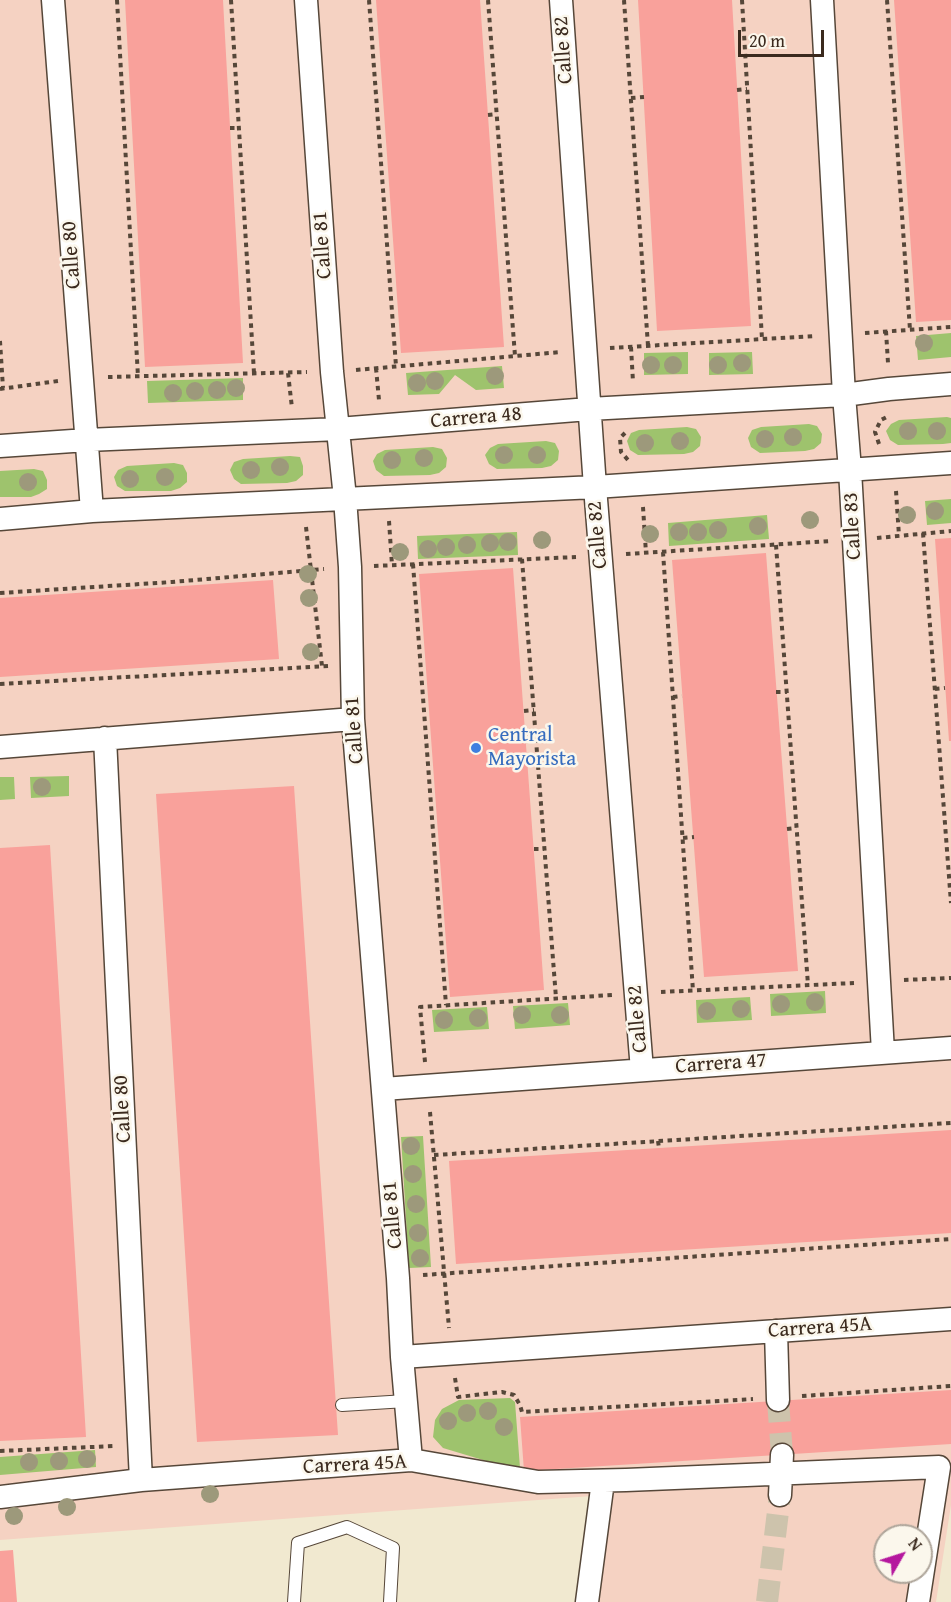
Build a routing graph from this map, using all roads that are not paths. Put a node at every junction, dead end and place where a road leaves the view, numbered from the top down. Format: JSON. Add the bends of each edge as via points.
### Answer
{"nodes":[{"id":1,"x":53,"y":0,"type":"edge"},
{"id":2,"x":306,"y":0,"type":"edge"},
{"id":3,"x":561,"y":0,"type":"edge"},
{"id":4,"x":822,"y":0,"type":"edge"},
{"id":5,"x":951,"y":384,"type":"edge"},
{"id":6,"x":844,"y":395,"type":"junction"},
{"id":7,"x":589,"y":409,"type":"junction"},
{"id":8,"x":339,"y":429,"type":"junction"},
{"id":9,"x":87,"y":440,"type":"junction"},
{"id":10,"x":0,"y":446,"type":"edge"},
{"id":11,"x":951,"y":463,"type":"edge"},
{"id":12,"x":850,"y":470,"type":"junction"},
{"id":13,"x":594,"y":487,"type":"junction"},
{"id":14,"x":345,"y":498,"type":"junction"},
{"id":15,"x":92,"y":511,"type":"junction"},
{"id":16,"x":0,"y":519,"type":"edge"},
{"id":17,"x":353,"y":719,"type":"junction"},
{"id":18,"x":105,"y":738,"type":"junction"},
{"id":19,"x":0,"y":747,"type":"edge"},
{"id":20,"x":951,"y":1047,"type":"edge"},
{"id":21,"x":883,"y":1052,"type":"junction"},
{"id":22,"x":642,"y":1070,"type":"junction"},
{"id":23,"x":383,"y":1089,"type":"junction"},
{"id":24,"x":951,"y":1319,"type":"edge"},
{"id":25,"x":776,"y":1331,"type":"junction"},
{"id":26,"x":402,"y":1358,"type":"junction"},
{"id":27,"x":778,"y":1399,"type":"tunnel mouth"},
{"id":28,"x":406,"y":1401,"type":"junction"},
{"id":29,"x":342,"y":1405,"type":"dead end"},
{"id":30,"x":411,"y":1460,"type":"junction"},
{"id":31,"x":141,"y":1480,"type":"junction"},
{"id":32,"x":603,"y":1481,"type":"junction"},
{"id":33,"x":0,"y":1497,"type":"edge"},
{"id":34,"x":294,"y":1602,"type":"edge"},
{"id":35,"x":390,"y":1602,"type":"edge"},
{"id":36,"x":588,"y":1602,"type":"edge"},
{"id":37,"x":918,"y":1602,"type":"edge"}],
"edges":[{"from":1,"to":9,"type":"street","name":"Calle 80"},
{"from":2,"to":8,"type":"street","name":"Calle 81"},
{"from":3,"to":7,"type":"street","name":"Calle 82"},
{"from":4,"to":6,"type":"street","name":"Calle 83"},
{"from":5,"to":6,"type":"street","name":"Carrera 48"},
{"from":6,"to":7,"type":"street","name":"Carrera 48"},
{"from":6,"to":12,"type":"street","name":"Calle 83"},
{"from":7,"to":8,"type":"street","name":"Carrera 48"},
{"from":7,"to":13,"type":"street","name":"Calle 82"},
{"from":8,"to":9,"type":"street","name":"Carrera 48"},
{"from":8,"to":14,"type":"street","name":"Calle 81"},
{"from":9,"to":10,"type":"street","name":"Carrera 48"},
{"from":9,"to":15,"type":"street","name":"Calle 80"},
{"from":11,"to":12,"type":"street"},
{"from":12,"to":13,"type":"street"},
{"from":12,"to":21,"type":"street","name":"Calle 83"},
{"from":13,"to":14,"type":"street"},
{"from":13,"to":22,"type":"street","name":"Calle 82"},
{"from":14,"to":15,"type":"street"},
{"from":14,"to":17,"type":"street","name":"Calle 81"},
{"from":15,"to":16,"type":"street"},
{"from":17,"to":18,"type":"street"},
{"from":17,"to":23,"type":"street","name":"Calle 81"},
{"from":18,"to":19,"type":"street"},
{"from":18,"to":31,"type":"street","name":"Calle 80"},
{"from":20,"to":21,"type":"street","name":"Carrera 47"},
{"from":21,"to":22,"type":"street","name":"Carrera 47"},
{"from":22,"to":23,"type":"street","name":"Carrera 47"},
{"from":23,"to":26,"type":"street","name":"Calle 81"},
{"from":24,"to":25,"type":"street","name":"Carrera 45A"},
{"from":25,"to":26,"type":"street","name":"Carrera 45A"},
{"from":25,"to":27,"type":"street"},
{"from":26,"to":28,"type":"street","name":"Calle 81"},
{"from":28,"to":29,"type":"lane"},
{"from":28,"to":30,"type":"street","name":"Calle 81"},
{"from":30,"to":31,"type":"street","name":"Carrera 45A"},
{"from":30,"to":32,"type":"street","name":"Carrera 45A","via":[[538,1482]]},
{"from":31,"to":33,"type":"street","name":"Carrera 45A"},
{"from":32,"to":36,"type":"street"},
{"from":32,"to":37,"type":"street","name":"Carrera 45A","via":[[939,1467]]},
{"from":34,"to":35,"type":"lane","via":[[298,1543],[347,1527],[393,1548]]}]}
